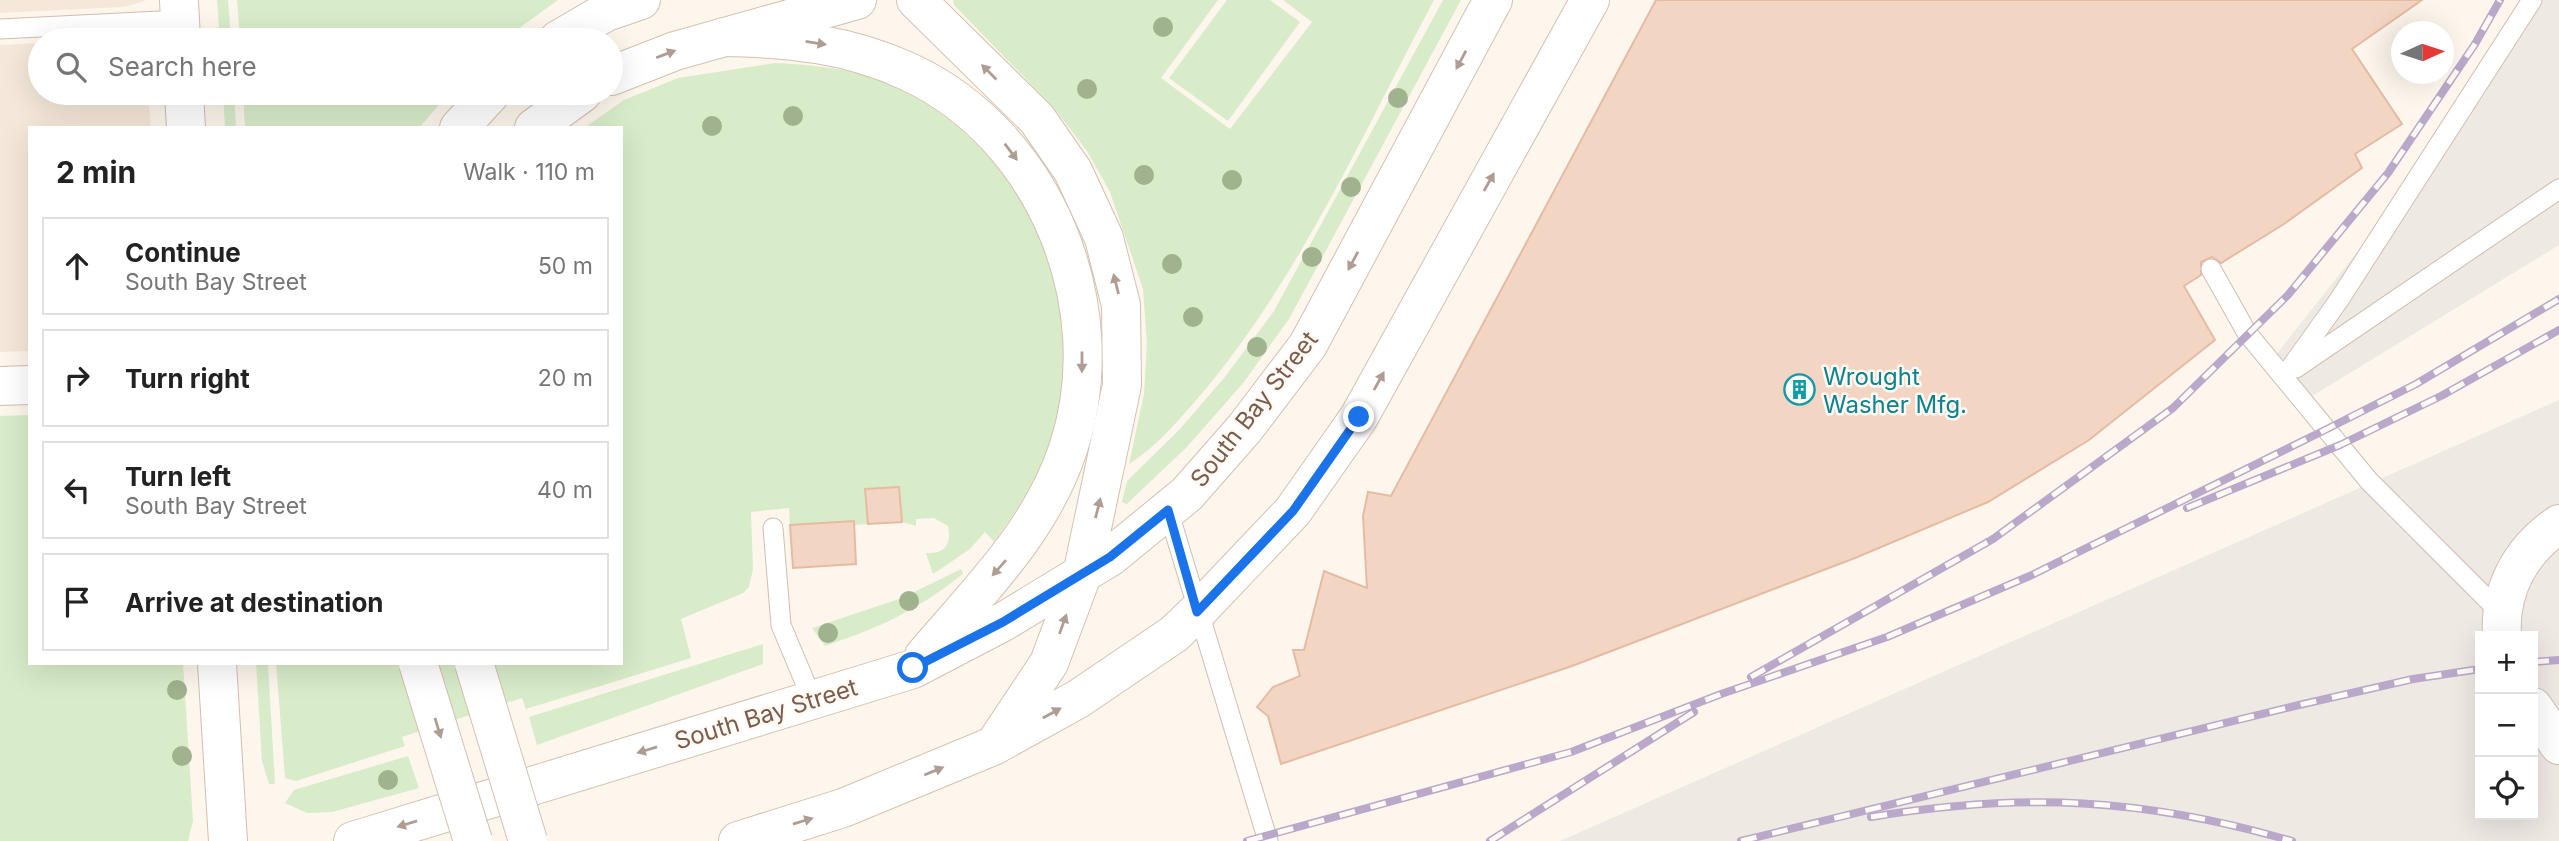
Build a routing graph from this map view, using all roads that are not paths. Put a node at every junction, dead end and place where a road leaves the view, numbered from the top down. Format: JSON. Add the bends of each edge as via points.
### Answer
{"nodes":[{"id":1,"x":641,"y":0,"type":"edge"},
{"id":2,"x":857,"y":0,"type":"edge"},
{"id":3,"x":916,"y":0,"type":"edge"},
{"id":4,"x":1493,"y":0,"type":"edge"},
{"id":5,"x":1590,"y":0,"type":"edge"},
{"id":6,"x":2532,"y":0,"type":"edge"},
{"id":7,"x":180,"y":20,"type":"edge"},
{"id":8,"x":579,"y":28,"type":"edge"},
{"id":9,"x":0,"y":29,"type":"edge"},
{"id":10,"x":724,"y":37,"type":"junction"},
{"id":11,"x":623,"y":71,"type":"edge"},
{"id":12,"x":185,"y":105,"type":"edge"},
{"id":13,"x":566,"y":105,"type":"edge"},
{"id":14,"x":186,"y":126,"type":"edge"},
{"id":15,"x":537,"y":126,"type":"edge"},
{"id":16,"x":2559,"y":189,"type":"edge"},
{"id":17,"x":2211,"y":269,"type":"dead end"},
{"id":18,"x":2284,"y":377,"type":"junction"},
{"id":19,"x":28,"y":385,"type":"edge"},
{"id":20,"x":0,"y":386,"type":"edge"},
{"id":21,"x":1168,"y":510,"type":"junction"},
{"id":22,"x":2559,"y":524,"type":"edge"},
{"id":23,"x":773,"y":528,"type":"dead end"},
{"id":24,"x":1082,"y":575,"type":"junction"},
{"id":25,"x":1197,"y":612,"type":"junction"},
{"id":26,"x":2501,"y":624,"type":"edge"},
{"id":27,"x":218,"y":665,"type":"edge"},
{"id":28,"x":419,"y":665,"type":"edge"},
{"id":29,"x":475,"y":665,"type":"edge"},
{"id":30,"x":913,"y":668,"type":"junction"},
{"id":31,"x":812,"y":699,"type":"junction"},
{"id":32,"x":2538,"y":714,"type":"edge"},
{"id":33,"x":2559,"y":745,"type":"edge"},
{"id":34,"x":993,"y":746,"type":"junction"},
{"id":35,"x":228,"y":841,"type":"edge"},
{"id":36,"x":353,"y":841,"type":"edge"},
{"id":37,"x":473,"y":841,"type":"edge"},
{"id":38,"x":528,"y":841,"type":"edge"},
{"id":39,"x":738,"y":841,"type":"edge"},
{"id":40,"x":1268,"y":841,"type":"edge"}],
"edges":[{"from":1,"to":8,"type":"main road"},
{"from":2,"to":10,"type":"main road"},
{"from":24,"to":3,"type":"main road","one_way":true,"via":[[1122,385],[1121,305],[1104,238],[1073,171],[1037,119]]},
{"from":4,"to":21,"type":"main road","name":"South Bay Street","one_way":true,"via":[[1308,345],[1245,428]]},
{"from":25,"to":5,"type":"main road","one_way":true,"via":[[1293,511],[1359,417]]},
{"from":6,"to":18,"type":"lane","via":[[2339,300]]},
{"from":7,"to":9,"type":"lane"},
{"from":11,"to":10,"type":"main road","one_way":true},
{"from":10,"to":30,"type":"main road","one_way":true,"via":[[785,38],[842,47],[911,73],[955,102],[1006,144],[1045,201],[1071,267],[1082,327],[1083,385],[1069,448],[1047,501],[1015,550]]},
{"from":12,"to":14,"type":"main road"},
{"from":13,"to":15,"type":"main road"},
{"from":16,"to":18,"type":"lane"},
{"from":17,"to":18,"type":"lane","via":[[2248,333]]},
{"from":18,"to":26,"type":"lane","via":[[2369,481]]},
{"from":19,"to":20,"type":"main road"},
{"from":21,"to":24,"type":"main road","name":"South Bay Street"},
{"from":21,"to":25,"type":"lane"},
{"from":22,"to":26,"type":"main road","via":[[2521,562],[2505,589]]},
{"from":23,"to":31,"type":"lane","via":[[781,625]]},
{"from":24,"to":30,"type":"main road","name":"South Bay Street"},
{"from":34,"to":24,"type":"main road","one_way":true,"via":[[1049,663]]},
{"from":34,"to":25,"type":"main road","one_way":true,"via":[[1078,699],[1174,634]]},
{"from":25,"to":40,"type":"lane"},
{"from":27,"to":35,"type":"main road"},
{"from":28,"to":37,"type":"main road","one_way":true,"bridge":true},
{"from":29,"to":38,"type":"main road","bridge":true},
{"from":30,"to":31,"type":"main road","name":"South Bay Street"},
{"from":31,"to":36,"type":"main road","name":"South Bay Street","one_way":true},
{"from":32,"to":33,"type":"main road"},
{"from":39,"to":34,"type":"main road","one_way":true,"via":[[843,808]]}]}
